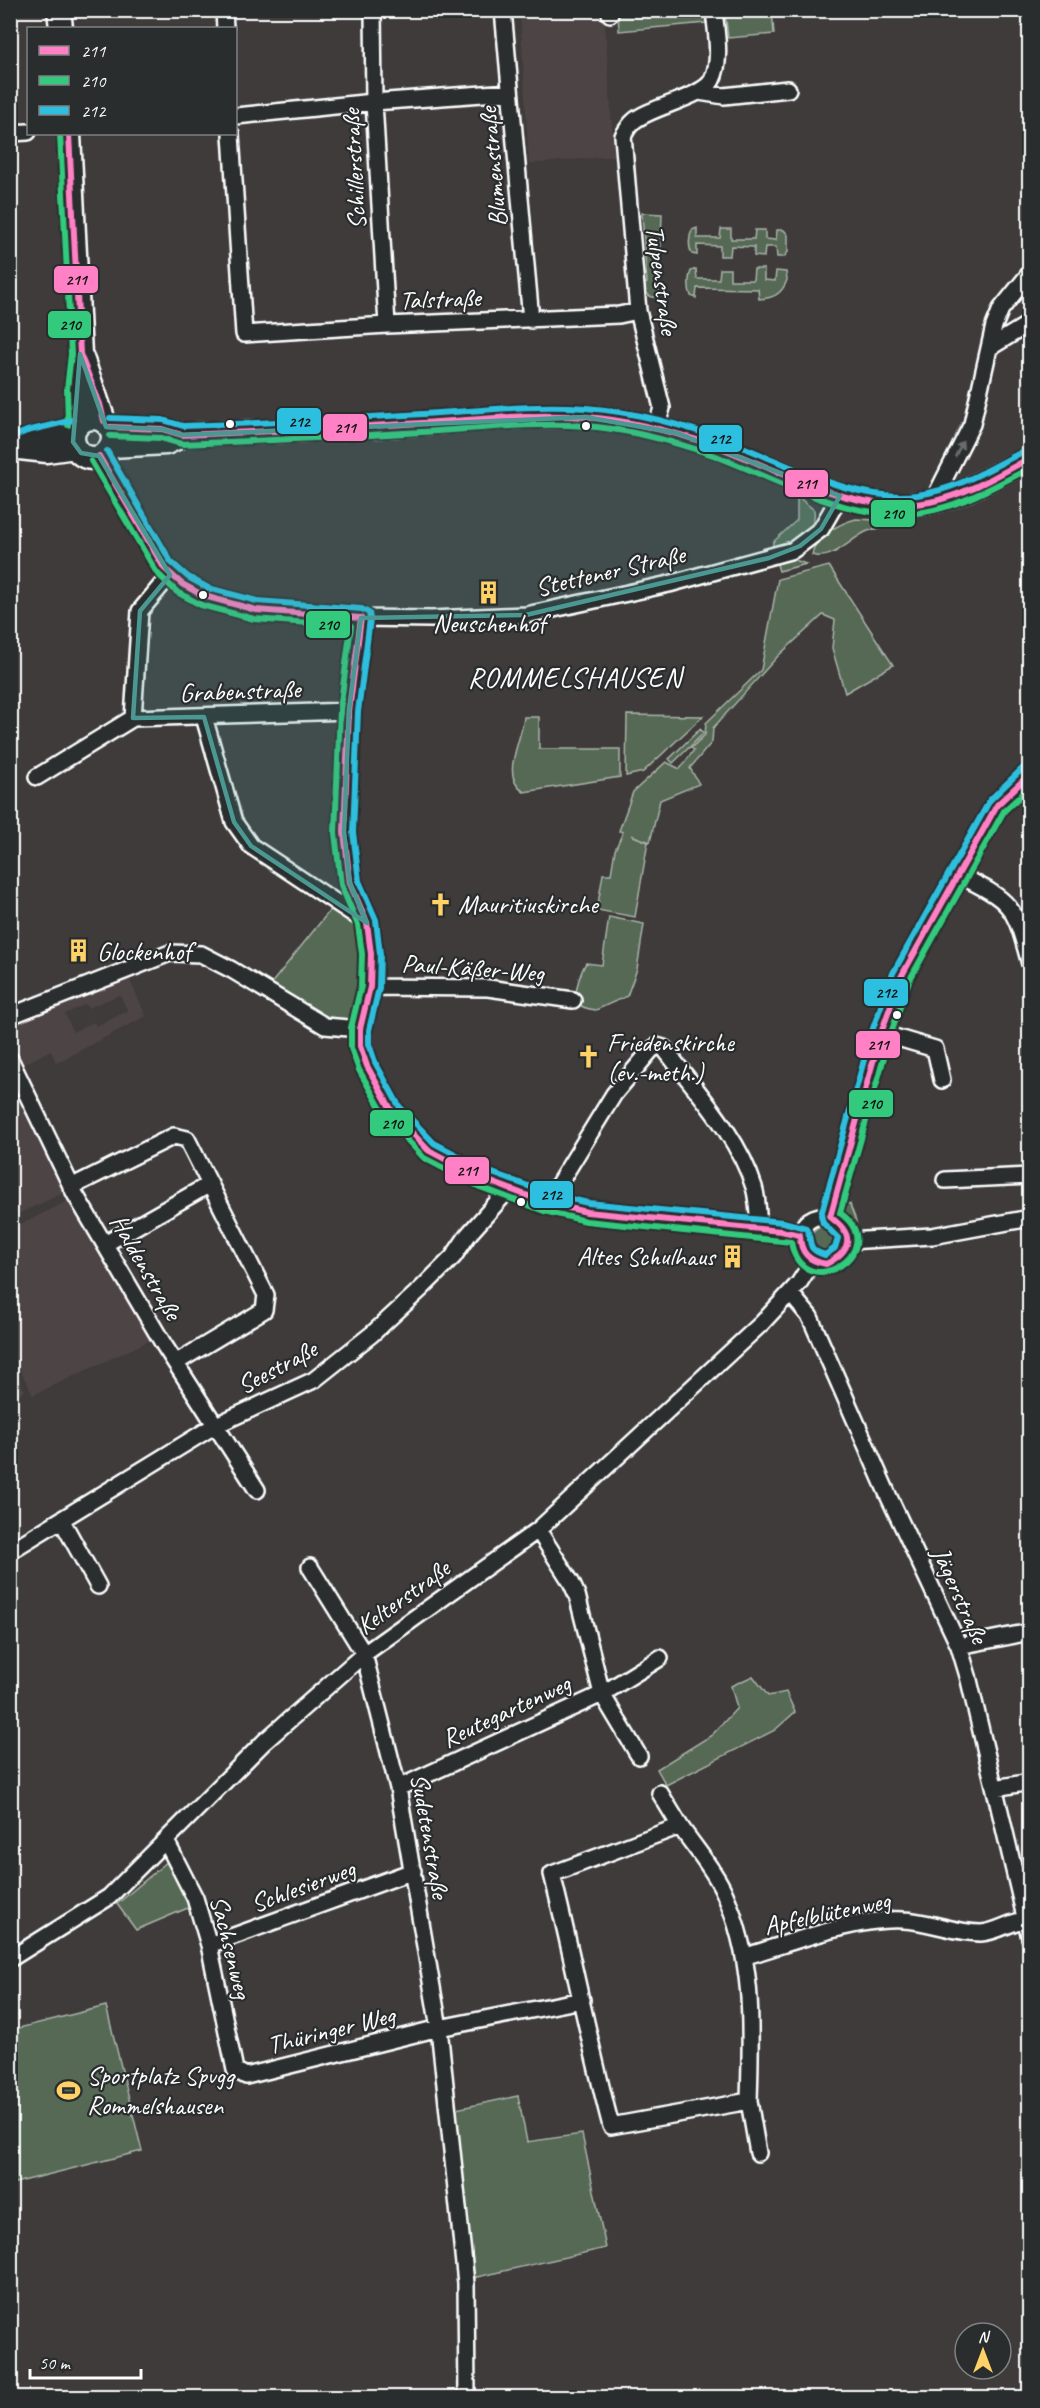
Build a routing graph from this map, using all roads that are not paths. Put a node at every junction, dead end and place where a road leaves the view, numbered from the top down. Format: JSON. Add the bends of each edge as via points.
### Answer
{"nodes":[{"id":1,"x":59,"y":10,"type":"edge"},
{"id":2,"x":224,"y":10,"type":"edge"},
{"id":3,"x":373,"y":10,"type":"edge"},
{"id":4,"x":503,"y":10,"type":"edge"},
{"id":5,"x":714,"y":10,"type":"edge"},
{"id":6,"x":61,"y":27,"type":"edge"},
{"id":7,"x":225,"y":27,"type":"edge"},
{"id":8,"x":788,"y":89,"type":"dead end"},
{"id":9,"x":510,"y":92,"type":"junction"},
{"id":10,"x":699,"y":92,"type":"junction"},
{"id":11,"x":374,"y":102,"type":"junction"},
{"id":12,"x":237,"y":116,"type":"edge"},
{"id":13,"x":27,"y":132,"type":"edge"},
{"id":14,"x":10,"y":133,"type":"edge"},
{"id":15,"x":69,"y":135,"type":"edge"},
{"id":16,"x":231,"y":135,"type":"edge"},
{"id":17,"x":1029,"y":273,"type":"edge"},
{"id":18,"x":638,"y":311,"type":"junction"},
{"id":19,"x":531,"y":320,"type":"junction"},
{"id":20,"x":1029,"y":323,"type":"edge"},
{"id":21,"x":387,"y":325,"type":"junction"},
{"id":22,"x":989,"y":348,"type":"junction"},
{"id":23,"x":80,"y":354,"type":"junction"},
{"id":24,"x":656,"y":428,"type":"junction"},
{"id":25,"x":76,"y":434,"type":"junction"},
{"id":26,"x":106,"y":438,"type":"junction"},
{"id":27,"x":14,"y":446,"type":"edge"},
{"id":28,"x":1029,"y":458,"type":"edge"},
{"id":29,"x":840,"y":496,"type":"junction"},
{"id":30,"x":933,"y":501,"type":"junction"},
{"id":31,"x":170,"y":575,"type":"junction"},
{"id":32,"x":361,"y":618,"type":"junction"},
{"id":33,"x":349,"y":711,"type":"junction"},
{"id":34,"x":204,"y":717,"type":"junction"},
{"id":35,"x":133,"y":718,"type":"junction"},
{"id":36,"x":1029,"y":774,"type":"edge"},
{"id":37,"x":36,"y":777,"type":"dead end"},
{"id":38,"x":957,"y":874,"type":"junction"},
{"id":39,"x":367,"y":923,"type":"junction"},
{"id":40,"x":1029,"y":964,"type":"edge"},
{"id":41,"x":370,"y":987,"type":"junction"},
{"id":42,"x":573,"y":1000,"type":"dead end"},
{"id":43,"x":10,"y":1016,"type":"edge"},
{"id":44,"x":360,"y":1029,"type":"junction"},
{"id":45,"x":882,"y":1033,"type":"junction"},
{"id":46,"x":10,"y":1059,"type":"edge"},
{"id":47,"x":942,"y":1080,"type":"dead end"},
{"id":48,"x":1029,"y":1176,"type":"edge"},
{"id":49,"x":945,"y":1180,"type":"dead end"},
{"id":50,"x":210,"y":1184,"type":"junction"},
{"id":51,"x":71,"y":1187,"type":"junction"},
{"id":52,"x":508,"y":1190,"type":"junction"},
{"id":53,"x":547,"y":1203,"type":"junction"},
{"id":54,"x":830,"y":1217,"type":"junction"},
{"id":55,"x":1029,"y":1218,"type":"edge"},
{"id":56,"x":759,"y":1229,"type":"junction"},
{"id":57,"x":800,"y":1235,"type":"junction"},
{"id":58,"x":848,"y":1241,"type":"junction"},
{"id":59,"x":105,"y":1244,"type":"junction"},
{"id":60,"x":813,"y":1261,"type":"junction"},
{"id":61,"x":790,"y":1293,"type":"junction"},
{"id":62,"x":177,"y":1362,"type":"junction"},
{"id":63,"x":214,"y":1426,"type":"junction"},
{"id":64,"x":257,"y":1490,"type":"dead end"},
{"id":65,"x":62,"y":1521,"type":"junction"},
{"id":66,"x":538,"y":1530,"type":"junction"},
{"id":67,"x":10,"y":1551,"type":"edge"},
{"id":68,"x":310,"y":1568,"type":"dead end"},
{"id":69,"x":98,"y":1586,"type":"dead end"},
{"id":70,"x":1029,"y":1632,"type":"edge"},
{"id":71,"x":959,"y":1646,"type":"junction"},
{"id":72,"x":364,"y":1654,"type":"junction"},
{"id":73,"x":660,"y":1659,"type":"dead end"},
{"id":74,"x":602,"y":1694,"type":"junction"},
{"id":75,"x":639,"y":1756,"type":"dead end"},
{"id":76,"x":1029,"y":1782,"type":"edge"},
{"id":77,"x":398,"y":1788,"type":"junction"},
{"id":78,"x":994,"y":1788,"type":"junction"},
{"id":79,"x":660,"y":1793,"type":"dead end"},
{"id":80,"x":680,"y":1826,"type":"junction"},
{"id":81,"x":166,"y":1841,"type":"junction"},
{"id":82,"x":412,"y":1871,"type":"junction"},
{"id":83,"x":1027,"y":1919,"type":"edge"},
{"id":84,"x":1029,"y":1938,"type":"edge"},
{"id":85,"x":209,"y":1945,"type":"junction"},
{"id":86,"x":746,"y":1956,"type":"junction"},
{"id":87,"x":10,"y":1959,"type":"edge"},
{"id":88,"x":582,"y":2000,"type":"junction"},
{"id":89,"x":439,"y":2028,"type":"junction"},
{"id":90,"x":235,"y":2070,"type":"joint"},
{"id":91,"x":749,"y":2101,"type":"junction"},
{"id":92,"x":758,"y":2153,"type":"dead end"},
{"id":93,"x":467,"y":2397,"type":"edge"}],
"edges":[{"from":1,"to":6,"type":"main road"},
{"from":2,"to":7,"type":"street"},
{"from":3,"to":11,"type":"street","name":"Schillerstraße"},
{"from":4,"to":9,"type":"street","name":"Blumenstraße"},
{"from":5,"to":10,"type":"street","via":[[718,60],[712,82]]},
{"from":8,"to":10,"type":"street","via":[[724,96]]},
{"from":9,"to":11,"type":"street"},
{"from":9,"to":19,"type":"street","name":"Blumenstraße"},
{"from":10,"to":18,"type":"street","name":"Tulpenstraße","via":[[640,116],[623,136]]},
{"from":11,"to":12,"type":"street"},
{"from":11,"to":21,"type":"street","name":"Schillerstraße"},
{"from":13,"to":14,"type":"street"},
{"from":15,"to":23,"type":"main road"},
{"from":16,"to":21,"type":"street","name":"Talstraße","via":[[244,334]]},
{"from":17,"to":22,"type":"street","via":[[1001,309]]},
{"from":18,"to":19,"type":"street","name":"Talstraße"},
{"from":18,"to":24,"type":"street","name":"Tulpenstraße","via":[[662,408]]},
{"from":19,"to":21,"type":"street","name":"Talstraße"},
{"from":20,"to":22,"type":"street"},
{"from":30,"to":22,"type":"street","one_way":true,"via":[[972,424]]},
{"from":23,"to":25,"type":"main road"},
{"from":23,"to":26,"type":"main road","via":[[100,404]]},
{"from":24,"to":26,"type":"main road","via":[[585,417],[525,416],[182,435],[166,444]]},
{"from":24,"to":29,"type":"main road","via":[[734,453]]},
{"from":25,"to":26,"type":"main road","via":[[90,418]]},
{"from":25,"to":26,"type":"main road","via":[[81,453],[90,457]]},
{"from":25,"to":27,"type":"main road","via":[[29,440]]},
{"from":26,"to":31,"type":"street","via":[[160,562]]},
{"from":28,"to":30,"type":"main road","via":[[976,486]]},
{"from":29,"to":30,"type":"main road","via":[[871,503]]},
{"from":29,"to":32,"type":"street","name":"Stettener Straße","via":[[821,529],[800,546],[739,566],[526,615]]},
{"from":31,"to":32,"type":"street","name":"Stettener Straße","via":[[209,600],[269,613]]},
{"from":31,"to":35,"type":"street","via":[[140,611]]},
{"from":32,"to":33,"type":"street"},
{"from":33,"to":34,"type":"street","name":"Grabenstraße"},
{"from":33,"to":39,"type":"street","via":[[346,857],[350,883]]},
{"from":34,"to":35,"type":"street","name":"Grabenstraße"},
{"from":34,"to":39,"type":"street","via":[[234,822],[251,846]]},
{"from":35,"to":37,"type":"street"},
{"from":36,"to":38,"type":"street","via":[[997,804]]},
{"from":38,"to":40,"type":"street","via":[[1006,901],[1016,916]]},
{"from":38,"to":45,"type":"street","via":[[902,977]]},
{"from":39,"to":41,"type":"street"},
{"from":41,"to":42,"type":"street","name":"Paul-Käßer-Weg","via":[[488,988]]},
{"from":41,"to":44,"type":"street"},
{"from":43,"to":44,"type":"street","via":[[170,953],[191,953],[232,970],[325,1026]]},
{"from":44,"to":52,"type":"street","via":[[360,1046],[367,1066],[392,1111],[428,1150]]},
{"from":45,"to":47,"type":"street","via":[[935,1049]]},
{"from":45,"to":54,"type":"street"},
{"from":46,"to":51,"type":"street","name":"Haldenstraße"},
{"from":48,"to":49,"type":"street"},
{"from":50,"to":51,"type":"street","via":[[187,1139],[174,1136]]},
{"from":50,"to":59,"type":"street"},
{"from":50,"to":62,"type":"street","via":[[266,1295],[264,1310]]},
{"from":51,"to":59,"type":"street","name":"Haldenstraße"},
{"from":52,"to":53,"type":"street"},
{"from":52,"to":63,"type":"street","name":"Seestraße","via":[[453,1257],[372,1334],[314,1380]]},
{"from":53,"to":56,"type":"street","via":[[586,1212]]},
{"from":53,"to":56,"type":"street","via":[[614,1094],[657,1046],[664,1048],[727,1132],[744,1162],[755,1189]]},
{"from":54,"to":57,"type":"street","via":[[813,1218]]},
{"from":54,"to":58,"type":"street","via":[[841,1223]]},
{"from":55,"to":58,"type":"street","via":[[932,1236]]},
{"from":56,"to":57,"type":"street"},
{"from":57,"to":60,"type":"street","via":[[801,1249]]},
{"from":58,"to":60,"type":"street","via":[[844,1252],[833,1262]]},
{"from":59,"to":62,"type":"street","name":"Haldenstraße"},
{"from":60,"to":61,"type":"street","name":"Kelterstraße"},
{"from":61,"to":66,"type":"street","name":"Kelterstraße"},
{"from":61,"to":71,"type":"street","name":"Jägerstraße","via":[[810,1317]]},
{"from":62,"to":63,"type":"street","name":"Haldenstraße"},
{"from":63,"to":64,"type":"street","name":"Haldenstraße"},
{"from":63,"to":65,"type":"street","name":"Seestraße"},
{"from":65,"to":67,"type":"street","name":"Seestraße"},
{"from":65,"to":69,"type":"street"},
{"from":66,"to":72,"type":"street","name":"Kelterstraße"},
{"from":66,"to":74,"type":"street","via":[[577,1596]]},
{"from":68,"to":72,"type":"street"},
{"from":70,"to":71,"type":"street"},
{"from":71,"to":78,"type":"street","name":"Jägerstraße"},
{"from":72,"to":77,"type":"street","name":"Sudetenstraße"},
{"from":72,"to":81,"type":"street","name":"Kelterstraße","via":[[264,1742]]},
{"from":73,"to":74,"type":"street","name":"Reutegartenweg"},
{"from":74,"to":75,"type":"street","name":"Reutegartenweg"},
{"from":74,"to":77,"type":"street","name":"Reutegartenweg"},
{"from":76,"to":78,"type":"street"},
{"from":77,"to":82,"type":"street","name":"Sudetenstraße"},
{"from":78,"to":83,"type":"street","name":"Jägerstraße"},
{"from":79,"to":80,"type":"street"},
{"from":80,"to":86,"type":"street","via":[[723,1891]]},
{"from":80,"to":88,"type":"street","via":[[552,1874]]},
{"from":81,"to":85,"type":"street","name":"Sachsenweg","via":[[195,1898]]},
{"from":81,"to":87,"type":"street","name":"Kelterstraße","via":[[109,1897]]},
{"from":82,"to":85,"type":"street","name":"Schlesierweg"},
{"from":82,"to":89,"type":"street","name":"Sudetenstraße"},
{"from":83,"to":84,"type":"street","name":"Jägerstraße"},
{"from":83,"to":86,"type":"street","name":"Apfelblütenweg","via":[[982,1933],[918,1921],[885,1921],[831,1931]]},
{"from":85,"to":90,"type":"street","name":"Sachsenweg"},
{"from":86,"to":91,"type":"street","name":"Apfelblütenweg","via":[[752,2022]]},
{"from":88,"to":89,"type":"street"},
{"from":88,"to":91,"type":"street","via":[[611,2126]]},
{"from":89,"to":90,"type":"street","name":"Thüringer Weg","via":[[246,2076]]},
{"from":89,"to":93,"type":"street","name":"Sudetenstraße","via":[[466,2283]]},
{"from":91,"to":92,"type":"street","name":"Apfelblütenweg"}]}
